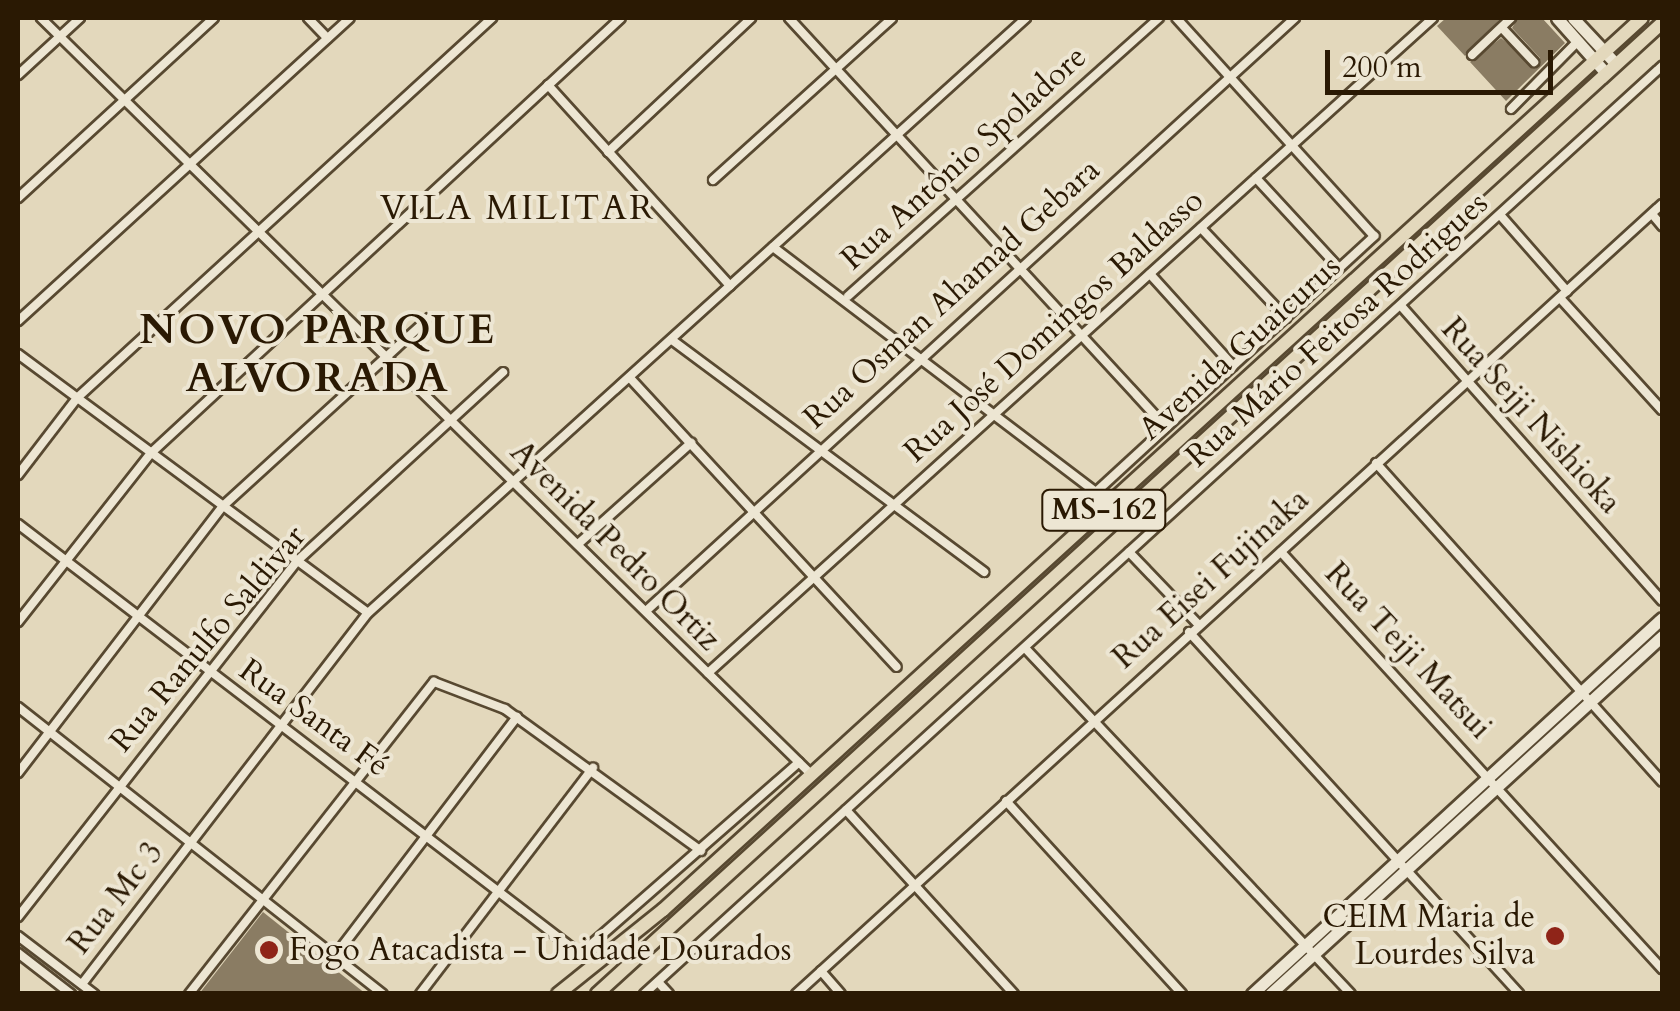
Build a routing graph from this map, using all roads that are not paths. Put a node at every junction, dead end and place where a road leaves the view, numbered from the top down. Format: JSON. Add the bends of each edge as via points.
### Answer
{"nodes":[{"id":1,"x":41,"y":18,"type":"edge"},
{"id":2,"x":80,"y":18,"type":"edge"},
{"id":3,"x":214,"y":18,"type":"edge"},
{"id":4,"x":308,"y":18,"type":"edge"},
{"id":5,"x":350,"y":18,"type":"edge"},
{"id":6,"x":492,"y":18,"type":"edge"},
{"id":7,"x":621,"y":18,"type":"edge"},
{"id":8,"x":751,"y":18,"type":"edge"},
{"id":9,"x":790,"y":18,"type":"edge"},
{"id":10,"x":892,"y":18,"type":"edge"},
{"id":11,"x":1026,"y":18,"type":"edge"},
{"id":12,"x":1159,"y":18,"type":"edge"},
{"id":13,"x":1176,"y":18,"type":"edge"},
{"id":14,"x":1294,"y":18,"type":"edge"},
{"id":15,"x":1433,"y":18,"type":"edge"},
{"id":16,"x":1511,"y":18,"type":"edge"},
{"id":17,"x":1557,"y":18,"type":"edge"},
{"id":18,"x":1573,"y":18,"type":"edge"},
{"id":19,"x":1642,"y":18,"type":"edge"},
{"id":20,"x":1662,"y":23,"type":"edge"},
{"id":21,"x":1502,"y":28,"type":"junction"},
{"id":22,"x":1583,"y":37,"type":"junction"},
{"id":23,"x":327,"y":38,"type":"junction"},
{"id":24,"x":56,"y":40,"type":"junction"},
{"id":25,"x":1472,"y":54,"type":"dead end"},
{"id":26,"x":1534,"y":62,"type":"dead end"},
{"id":27,"x":1605,"y":63,"type":"junction"},
{"id":28,"x":1662,"y":66,"type":"edge"},
{"id":29,"x":834,"y":67,"type":"junction"},
{"id":30,"x":18,"y":75,"type":"edge"},
{"id":31,"x":1229,"y":76,"type":"junction"},
{"id":32,"x":548,"y":86,"type":"junction"},
{"id":33,"x":124,"y":102,"type":"junction"},
{"id":34,"x":1511,"y":109,"type":"dead end"},
{"id":35,"x":897,"y":134,"type":"junction"},
{"id":36,"x":1292,"y":146,"type":"junction"},
{"id":37,"x":608,"y":152,"type":"junction"},
{"id":38,"x":190,"y":164,"type":"junction"},
{"id":39,"x":1256,"y":178,"type":"junction"},
{"id":40,"x":714,"y":180,"type":"dead end"},
{"id":41,"x":18,"y":198,"type":"edge"},
{"id":42,"x":957,"y":200,"type":"junction"},
{"id":43,"x":1662,"y":204,"type":"edge"},
{"id":44,"x":1652,"y":214,"type":"junction"},
{"id":45,"x":1501,"y":216,"type":"junction"},
{"id":46,"x":1662,"y":226,"type":"edge"},
{"id":47,"x":254,"y":228,"type":"junction"},
{"id":48,"x":1201,"y":228,"type":"junction"},
{"id":49,"x":774,"y":247,"type":"junction"},
{"id":50,"x":1018,"y":267,"type":"junction"},
{"id":51,"x":1339,"y":268,"type":"junction"},
{"id":52,"x":1150,"y":274,"type":"junction"},
{"id":53,"x":730,"y":286,"type":"junction"},
{"id":54,"x":322,"y":293,"type":"junction"},
{"id":55,"x":1564,"y":295,"type":"junction"},
{"id":56,"x":848,"y":296,"type":"junction"},
{"id":57,"x":1402,"y":308,"type":"junction"},
{"id":58,"x":429,"y":318,"type":"dead end"},
{"id":59,"x":1286,"y":318,"type":"junction"},
{"id":60,"x":18,"y":321,"type":"edge"},
{"id":61,"x":1085,"y":333,"type":"junction"},
{"id":62,"x":672,"y":340,"type":"junction"},
{"id":63,"x":922,"y":353,"type":"junction"},
{"id":64,"x":18,"y":354,"type":"edge"},
{"id":65,"x":387,"y":357,"type":"junction"},
{"id":66,"x":1233,"y":366,"type":"junction"},
{"id":67,"x":503,"y":372,"type":"dead end"},
{"id":68,"x":630,"y":378,"type":"junction"},
{"id":69,"x":1466,"y":382,"type":"junction"},
{"id":70,"x":77,"y":398,"type":"junction"},
{"id":71,"x":1662,"y":410,"type":"edge"},
{"id":72,"x":996,"y":413,"type":"junction"},
{"id":73,"x":453,"y":421,"type":"junction"},
{"id":74,"x":1164,"y":425,"type":"junction"},
{"id":75,"x":691,"y":443,"type":"junction"},
{"id":76,"x":822,"y":446,"type":"junction"},
{"id":77,"x":151,"y":452,"type":"junction"},
{"id":78,"x":1376,"y":463,"type":"junction"},
{"id":79,"x":18,"y":475,"type":"edge"},
{"id":80,"x":516,"y":484,"type":"junction"},
{"id":81,"x":1097,"y":491,"type":"junction"},
{"id":82,"x":896,"y":500,"type":"junction"},
{"id":83,"x":1111,"y":504,"type":"junction"},
{"id":84,"x":223,"y":506,"type":"junction"},
{"id":85,"x":754,"y":510,"type":"junction"},
{"id":86,"x":18,"y":524,"type":"edge"},
{"id":87,"x":578,"y":544,"type":"junction"},
{"id":88,"x":1129,"y":552,"type":"junction"},
{"id":89,"x":1281,"y":552,"type":"junction"},
{"id":90,"x":66,"y":562,"type":"junction"},
{"id":91,"x":296,"y":562,"type":"junction"},
{"id":92,"x":984,"y":572,"type":"dead end"},
{"id":93,"x":814,"y":575,"type":"junction"},
{"id":94,"x":1662,"y":602,"type":"edge"},
{"id":95,"x":646,"y":611,"type":"junction"},
{"id":96,"x":368,"y":612,"type":"junction"},
{"id":97,"x":137,"y":617,"type":"junction"},
{"id":98,"x":1662,"y":618,"type":"edge"},
{"id":99,"x":18,"y":622,"type":"edge"},
{"id":100,"x":1198,"y":624,"type":"junction"},
{"id":101,"x":1189,"y":632,"type":"junction"},
{"id":102,"x":1662,"y":636,"type":"edge"},
{"id":103,"x":1025,"y":648,"type":"junction"},
{"id":104,"x":897,"y":667,"type":"dead end"},
{"id":105,"x":208,"y":672,"type":"junction"},
{"id":106,"x":708,"y":673,"type":"junction"},
{"id":107,"x":1584,"y":694,"type":"junction"},
{"id":108,"x":18,"y":708,"type":"edge"},
{"id":109,"x":517,"y":717,"type":"junction"},
{"id":110,"x":1094,"y":719,"type":"junction"},
{"id":111,"x":282,"y":724,"type":"junction"},
{"id":112,"x":49,"y":732,"type":"junction"},
{"id":113,"x":800,"y":762,"type":"junction"},
{"id":114,"x":593,"y":768,"type":"junction"},
{"id":115,"x":18,"y":773,"type":"edge"},
{"id":116,"x":812,"y":775,"type":"junction"},
{"id":117,"x":354,"y":778,"type":"junction"},
{"id":118,"x":1493,"y":780,"type":"junction"},
{"id":119,"x":1662,"y":782,"type":"edge"},
{"id":120,"x":119,"y":787,"type":"junction"},
{"id":121,"x":1006,"y":801,"type":"junction"},
{"id":122,"x":846,"y":810,"type":"junction"},
{"id":123,"x":426,"y":834,"type":"junction"},
{"id":124,"x":190,"y":843,"type":"junction"},
{"id":125,"x":701,"y":852,"type":"junction"},
{"id":126,"x":1400,"y":863,"type":"junction"},
{"id":127,"x":917,"y":886,"type":"junction"},
{"id":128,"x":498,"y":891,"type":"junction"},
{"id":129,"x":262,"y":898,"type":"junction"},
{"id":130,"x":18,"y":917,"type":"edge"},
{"id":131,"x":18,"y":936,"type":"edge"},
{"id":132,"x":1304,"y":944,"type":"junction"},
{"id":133,"x":18,"y":953,"type":"edge"},
{"id":134,"x":1314,"y":954,"type":"junction"},
{"id":135,"x":334,"y":957,"type":"junction"},
{"id":136,"x":1662,"y":969,"type":"edge"},
{"id":137,"x":821,"y":971,"type":"junction"},
{"id":138,"x":658,"y":982,"type":"junction"},
{"id":139,"x":82,"y":984,"type":"junction"},
{"id":140,"x":71,"y":994,"type":"edge"},
{"id":141,"x":94,"y":994,"type":"edge"},
{"id":142,"x":189,"y":994,"type":"edge"},
{"id":143,"x":382,"y":994,"type":"edge"},
{"id":144,"x":420,"y":994,"type":"edge"},
{"id":145,"x":558,"y":994,"type":"edge"},
{"id":146,"x":597,"y":994,"type":"edge"},
{"id":147,"x":644,"y":994,"type":"edge"},
{"id":148,"x":669,"y":994,"type":"edge"},
{"id":149,"x":796,"y":994,"type":"edge"},
{"id":150,"x":841,"y":994,"type":"edge"},
{"id":151,"x":1014,"y":994,"type":"edge"},
{"id":152,"x":1182,"y":994,"type":"edge"},
{"id":153,"x":1252,"y":994,"type":"edge"},
{"id":154,"x":1270,"y":994,"type":"edge"},
{"id":155,"x":1351,"y":994,"type":"edge"},
{"id":156,"x":1519,"y":994,"type":"edge"}],
"edges":[{"from":1,"to":24,"type":"street","name":"Avenida Pedro Ortiz"},
{"from":2,"to":24,"type":"street"},
{"from":3,"to":33,"type":"street"},
{"from":4,"to":23,"type":"street"},
{"from":5,"to":23,"type":"street"},
{"from":6,"to":47,"type":"street"},
{"from":7,"to":32,"type":"street"},
{"from":8,"to":37,"type":"street"},
{"from":9,"to":29,"type":"street"},
{"from":10,"to":29,"type":"street"},
{"from":11,"to":35,"type":"street","name":"Rua Mc 3"},
{"from":12,"to":42,"type":"street","name":"Rua Antônio Spoladore"},
{"from":13,"to":31,"type":"street"},
{"from":14,"to":31,"type":"street","name":"Rua Osman Ahamad Gebara"},
{"from":15,"to":36,"type":"street","name":"Rua José Domingos Baldasso"},
{"from":16,"to":21,"type":"street"},
{"from":17,"to":22,"type":"street"},
{"from":18,"to":22,"type":"street"},
{"from":19,"to":27,"type":"main road","name":"Avenida Guaicurus","number":"MS-162"},
{"from":20,"to":27,"type":"main road","name":"Avenida Guaicurus","number":"MS-162"},
{"from":21,"to":25,"type":"street"},
{"from":21,"to":26,"type":"street"},
{"from":22,"to":27,"type":"street"},
{"from":22,"to":34,"type":"street"},
{"from":23,"to":38,"type":"street"},
{"from":24,"to":30,"type":"street"},
{"from":24,"to":33,"type":"street","name":"Avenida Pedro Ortiz"},
{"from":27,"to":83,"type":"main road","name":"Avenida Guaicurus","number":"MS-162"},
{"from":27,"to":146,"type":"main road","name":"Avenida Guaicurus","number":"MS-162"},
{"from":28,"to":45,"type":"street","name":"Rua Mário Feitosa Rodrigues"},
{"from":29,"to":35,"type":"street"},
{"from":29,"to":40,"type":"street"},
{"from":31,"to":36,"type":"street"},
{"from":31,"to":50,"type":"street","name":"Rua Osman Ahamad Gebara"},
{"from":32,"to":37,"type":"street"},
{"from":32,"to":54,"type":"street"},
{"from":33,"to":38,"type":"street","name":"Avenida Pedro Ortiz"},
{"from":33,"to":41,"type":"street"},
{"from":35,"to":42,"type":"street"},
{"from":35,"to":49,"type":"street","name":"Rua Mc 3"},
{"from":36,"to":39,"type":"street","name":"Rua José Domingos Baldasso"},
{"from":36,"to":51,"type":"street","via":[[1374,236]]},
{"from":37,"to":53,"type":"street"},
{"from":38,"to":47,"type":"street","name":"Avenida Pedro Ortiz"},
{"from":38,"to":60,"type":"street"},
{"from":39,"to":48,"type":"street","name":"Rua José Domingos Baldasso"},
{"from":39,"to":51,"type":"street"},
{"from":42,"to":50,"type":"street"},
{"from":42,"to":56,"type":"street","name":"Rua Antônio Spoladore"},
{"from":43,"to":44,"type":"street","name":"Rua Eisei Fujinaka"},
{"from":44,"to":46,"type":"street"},
{"from":44,"to":55,"type":"street","name":"Rua Eisei Fujinaka"},
{"from":45,"to":55,"type":"street"},
{"from":45,"to":57,"type":"street","name":"Rua Mário Feitosa Rodrigues"},
{"from":47,"to":54,"type":"street","name":"Avenida Pedro Ortiz"},
{"from":47,"to":70,"type":"street"},
{"from":48,"to":52,"type":"street","name":"Rua José Domingos Baldasso"},
{"from":48,"to":59,"type":"street"},
{"from":49,"to":53,"type":"street","name":"Rua Mc 3"},
{"from":49,"to":56,"type":"street"},
{"from":50,"to":61,"type":"street"},
{"from":50,"to":63,"type":"street","name":"Rua Osman Ahamad Gebara"},
{"from":51,"to":59,"type":"street"},
{"from":52,"to":61,"type":"street","name":"Rua José Domingos Baldasso"},
{"from":52,"to":66,"type":"street"},
{"from":53,"to":62,"type":"street","name":"Rua Mc 3"},
{"from":54,"to":65,"type":"street","name":"Avenida Pedro Ortiz"},
{"from":54,"to":77,"type":"street"},
{"from":55,"to":69,"type":"street","name":"Rua Eisei Fujinaka"},
{"from":55,"to":71,"type":"street"},
{"from":56,"to":63,"type":"street"},
{"from":57,"to":69,"type":"street","name":"Rua Seiji Nishioka"},
{"from":57,"to":88,"type":"street","name":"Rua Mário Feitosa Rodrigues"},
{"from":58,"to":65,"type":"street"},
{"from":59,"to":66,"type":"street"},
{"from":61,"to":72,"type":"street","name":"Rua José Domingos Baldasso"},
{"from":61,"to":74,"type":"street"},
{"from":62,"to":68,"type":"street","name":"Rua Mc 3"},
{"from":62,"to":76,"type":"street"},
{"from":63,"to":72,"type":"street"},
{"from":63,"to":76,"type":"street","name":"Rua Osman Ahamad Gebara"},
{"from":64,"to":70,"type":"street"},
{"from":65,"to":73,"type":"street","name":"Avenida Pedro Ortiz"},
{"from":65,"to":84,"type":"street"},
{"from":66,"to":74,"type":"street"},
{"from":67,"to":73,"type":"street","name":"Rua Ranulfo Saldivar"},
{"from":68,"to":75,"type":"street"},
{"from":68,"to":80,"type":"street","name":"Rua Mc 3"},
{"from":69,"to":78,"type":"street","name":"Rua Eisei Fujinaka"},
{"from":69,"to":94,"type":"street","name":"Rua Seiji Nishioka"},
{"from":70,"to":77,"type":"street"},
{"from":70,"to":79,"type":"street"},
{"from":72,"to":81,"type":"street"},
{"from":72,"to":82,"type":"street","name":"Rua José Domingos Baldasso"},
{"from":73,"to":80,"type":"street","name":"Avenida Pedro Ortiz"},
{"from":73,"to":91,"type":"street","name":"Rua Ranulfo Saldivar"},
{"from":74,"to":81,"type":"street"},
{"from":75,"to":85,"type":"street"},
{"from":75,"to":87,"type":"street"},
{"from":76,"to":82,"type":"street"},
{"from":76,"to":85,"type":"street","name":"Rua Osman Ahamad Gebara"},
{"from":77,"to":84,"type":"street"},
{"from":77,"to":90,"type":"street"},
{"from":78,"to":89,"type":"street","name":"Rua Eisei Fujinaka"},
{"from":78,"to":107,"type":"street"},
{"from":80,"to":87,"type":"street","name":"Avenida Pedro Ortiz"},
{"from":80,"to":96,"type":"street","name":"Rua Mc 3"},
{"from":81,"to":83,"type":"street"},
{"from":82,"to":92,"type":"street"},
{"from":82,"to":93,"type":"street","name":"Rua José Domingos Baldasso"},
{"from":83,"to":116,"type":"main road","name":"Avenida Guaicurus","number":"MS-162"},
{"from":84,"to":91,"type":"street"},
{"from":84,"to":97,"type":"street"},
{"from":85,"to":93,"type":"street"},
{"from":85,"to":95,"type":"street","name":"Rua Osman Ahamad Gebara"},
{"from":86,"to":90,"type":"street","name":"Rua Santa Fé"},
{"from":87,"to":95,"type":"street","name":"Avenida Pedro Ortiz"},
{"from":88,"to":100,"type":"street"},
{"from":88,"to":103,"type":"street","name":"Rua Mário Feitosa Rodrigues"},
{"from":89,"to":100,"type":"street","name":"Rua Eisei Fujinaka"},
{"from":89,"to":118,"type":"street","name":"Rua Teiji Matsui"},
{"from":90,"to":97,"type":"street","name":"Rua Santa Fé"},
{"from":90,"to":99,"type":"street"},
{"from":91,"to":96,"type":"street"},
{"from":91,"to":105,"type":"street","name":"Rua Ranulfo Saldivar"},
{"from":93,"to":104,"type":"street"},
{"from":93,"to":106,"type":"street","name":"Rua José Domingos Baldasso"},
{"from":95,"to":106,"type":"street","name":"Avenida Pedro Ortiz"},
{"from":96,"to":111,"type":"street","name":"Rua Mc 3"},
{"from":97,"to":105,"type":"street","name":"Rua Santa Fé"},
{"from":97,"to":112,"type":"street"},
{"from":98,"to":107,"type":"street"},
{"from":100,"to":101,"type":"street","name":"Rua Eisei Fujinaka"},
{"from":101,"to":110,"type":"street","name":"Rua Eisei Fujinaka"},
{"from":101,"to":126,"type":"street"},
{"from":102,"to":107,"type":"street"},
{"from":103,"to":110,"type":"street"},
{"from":103,"to":122,"type":"street","name":"Rua Mário Feitosa Rodrigues"},
{"from":105,"to":111,"type":"street","name":"Rua Santa Fé"},
{"from":105,"to":120,"type":"street","name":"Rua Ranulfo Saldivar"},
{"from":106,"to":113,"type":"street","name":"Avenida Pedro Ortiz"},
{"from":107,"to":118,"type":"street"},
{"from":107,"to":119,"type":"street"},
{"from":108,"to":112,"type":"street"},
{"from":109,"to":114,"type":"street"},
{"from":109,"to":117,"type":"street","via":[[445,682],[425,685]]},
{"from":109,"to":123,"type":"street"},
{"from":110,"to":121,"type":"street","name":"Rua Eisei Fujinaka"},
{"from":110,"to":132,"type":"street"},
{"from":111,"to":117,"type":"street","name":"Rua Santa Fé"},
{"from":111,"to":124,"type":"street","name":"Rua Mc 3"},
{"from":112,"to":115,"type":"street"},
{"from":112,"to":120,"type":"street"},
{"from":113,"to":116,"type":"street","name":"Avenida Pedro Ortiz"},
{"from":113,"to":125,"type":"street"},
{"from":114,"to":125,"type":"street"},
{"from":114,"to":128,"type":"street"},
{"from":116,"to":145,"type":"main road","name":"Avenida Guaicurus","number":"MS-162"},
{"from":117,"to":123,"type":"street","name":"Rua Santa Fé"},
{"from":117,"to":129,"type":"street"},
{"from":118,"to":126,"type":"street"},
{"from":118,"to":136,"type":"street","name":"Rua Teiji Matsui"},
{"from":120,"to":124,"type":"street"},
{"from":120,"to":130,"type":"street","name":"Rua Ranulfo Saldivar"},
{"from":121,"to":127,"type":"street","name":"Rua Eisei Fujinaka"},
{"from":121,"to":152,"type":"street"},
{"from":122,"to":127,"type":"street"},
{"from":122,"to":138,"type":"street","name":"Rua Mário Feitosa Rodrigues"},
{"from":123,"to":128,"type":"street","name":"Rua Santa Fé"},
{"from":123,"to":135,"type":"street"},
{"from":124,"to":129,"type":"street"},
{"from":124,"to":139,"type":"street","name":"Rua Mc 3"},
{"from":125,"to":128,"type":"street","name":"Rua Santa Fé","via":[[580,954]]},
{"from":126,"to":132,"type":"street"},
{"from":126,"to":134,"type":"street"},
{"from":126,"to":156,"type":"street"},
{"from":127,"to":137,"type":"street","name":"Rua Eisei Fujinaka"},
{"from":127,"to":151,"type":"street"},
{"from":128,"to":144,"type":"street"},
{"from":129,"to":135,"type":"street"},
{"from":129,"to":142,"type":"street"},
{"from":131,"to":139,"type":"street"},
{"from":132,"to":134,"type":"street"},
{"from":132,"to":153,"type":"street"},
{"from":133,"to":140,"type":"street"},
{"from":134,"to":154,"type":"street"},
{"from":134,"to":155,"type":"street"},
{"from":135,"to":143,"type":"street"},
{"from":137,"to":149,"type":"street","name":"Rua Eisei Fujinaka"},
{"from":137,"to":150,"type":"street"},
{"from":138,"to":147,"type":"street","name":"Rua Mário Feitosa Rodrigues"},
{"from":138,"to":148,"type":"street"},
{"from":139,"to":141,"type":"street"}]}
